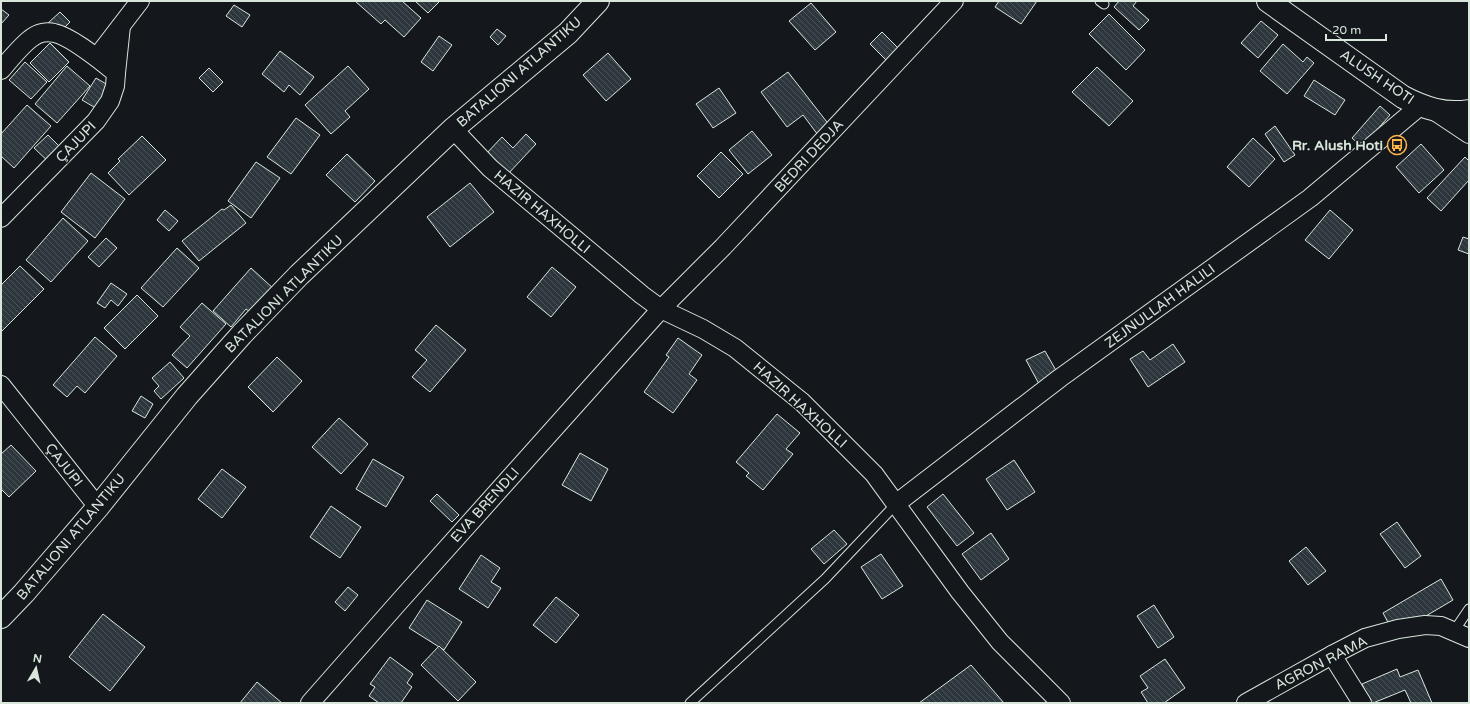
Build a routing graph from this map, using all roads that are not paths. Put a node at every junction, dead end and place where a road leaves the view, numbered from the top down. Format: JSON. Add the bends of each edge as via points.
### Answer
{"nodes":[{"id":1,"x":140,"y":1,"type":"edge"},
{"id":2,"x":598,"y":1,"type":"edge"},
{"id":3,"x":954,"y":1,"type":"edge"},
{"id":4,"x":1268,"y":1,"type":"edge"},
{"id":5,"x":121,"y":26,"type":"junction"},
{"id":6,"x":97,"y":58,"type":"junction"},
{"id":7,"x":1,"y":70,"type":"edge"},
{"id":8,"x":116,"y":73,"type":"junction"},
{"id":9,"x":1427,"y":108,"type":"junction"},
{"id":10,"x":1469,"y":111,"type":"edge"},
{"id":11,"x":453,"y":129,"type":"junction"},
{"id":12,"x":1469,"y":134,"type":"edge"},
{"id":13,"x":1,"y":218,"type":"edge"},
{"id":14,"x":662,"y":309,"type":"junction"},
{"id":15,"x":1,"y":385,"type":"edge"},
{"id":16,"x":897,"y":503,"type":"junction"},
{"id":17,"x":98,"y":507,"type":"junction"},
{"id":18,"x":1469,"y":609,"type":"edge"},
{"id":19,"x":1,"y":617,"type":"edge"},
{"id":20,"x":1462,"y":634,"type":"edge"},
{"id":21,"x":1332,"y":655,"type":"junction"},
{"id":22,"x":310,"y":703,"type":"edge"},
{"id":23,"x":690,"y":703,"type":"edge"},
{"id":24,"x":1061,"y":703,"type":"edge"},
{"id":25,"x":1246,"y":703,"type":"edge"},
{"id":26,"x":1362,"y":703,"type":"edge"}],
"edges":[{"from":1,"to":5,"type":"street"},
{"from":2,"to":11,"type":"street","name":"BATALIONI ATLANTIKU","via":[[568,33]]},
{"from":3,"to":14,"type":"street","name":"BEDRI DEDJA"},
{"from":4,"to":9,"type":"street","name":"ALUSH HOTI","via":[[1403,97]]},
{"from":5,"to":6,"type":"street"},
{"from":5,"to":8,"type":"street","name":"ÇAJUPI"},
{"from":6,"to":7,"type":"street","via":[[65,38],[43,32],[33,36]]},
{"from":6,"to":8,"type":"street"},
{"from":8,"to":13,"type":"street","name":"ÇAJUPI","via":[[116,86],[110,101],[96,122]]},
{"from":9,"to":10,"type":"street","via":[[1449,112]]},
{"from":9,"to":12,"type":"street","name":"ALUSH HOTI"},
{"from":9,"to":16,"type":"street","name":"ZEJNULLAH HALILI","via":[[1310,198],[1060,378]]},
{"from":11,"to":14,"type":"street","name":"HAZIR HAXHOLLI","via":[[490,168],[642,296]]},
{"from":11,"to":17,"type":"street","name":"BATALIONI ATLANTIKU","via":[[299,274],[242,334],[187,396]]},
{"from":14,"to":16,"type":"street","name":"HAZIR HAXHOLLI","via":[[703,329],[762,368],[802,402],[869,468]]},
{"from":14,"to":22,"type":"street","name":"EVA BRENDLI"},
{"from":15,"to":17,"type":"street","name":"ÇAJUPI"},
{"from":16,"to":23,"type":"lane","via":[[825,579]]},
{"from":16,"to":24,"type":"street","name":"HAZIR HAXHOLLI","via":[[960,592],[1000,642]]},
{"from":17,"to":19,"type":"street","name":"BATALIONI ATLANTIKU"},
{"from":18,"to":20,"type":"lane"},
{"from":20,"to":21,"type":"street","name":"AGRON RAMA","via":[[1441,626],[1425,625],[1398,629],[1365,638]]},
{"from":21,"to":25,"type":"street","name":"AGRON RAMA"},
{"from":21,"to":26,"type":"street"}]}
